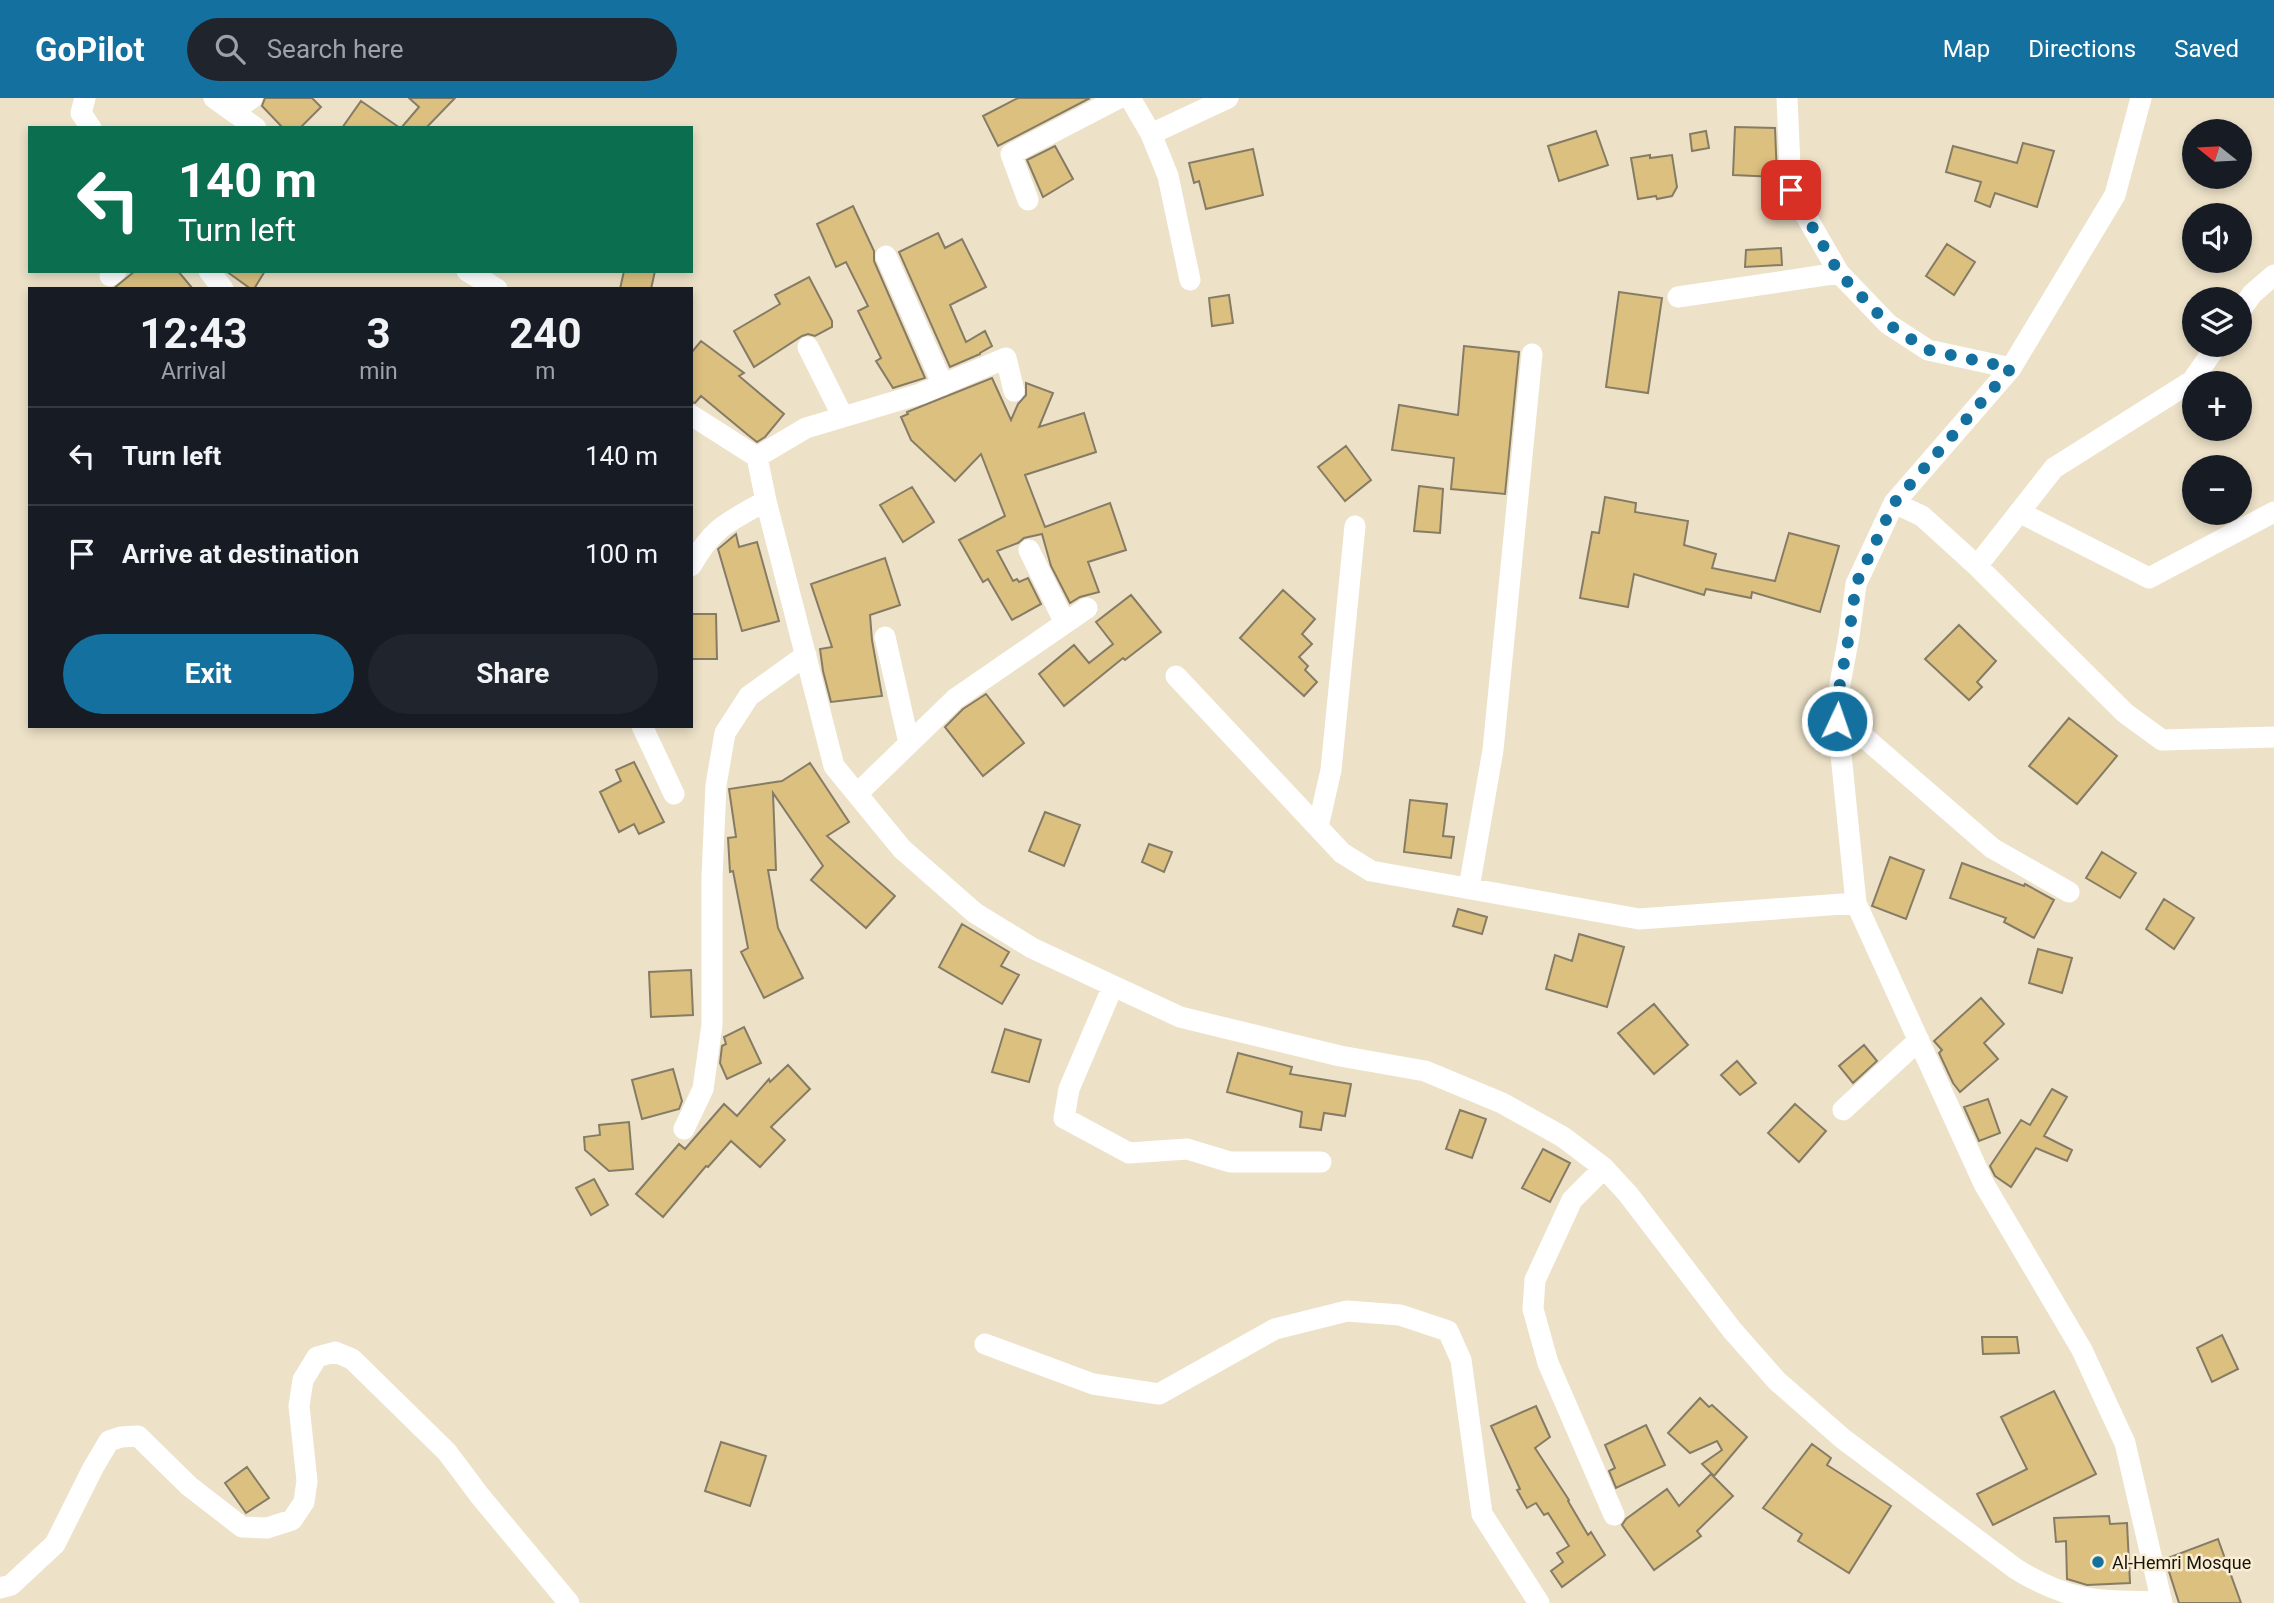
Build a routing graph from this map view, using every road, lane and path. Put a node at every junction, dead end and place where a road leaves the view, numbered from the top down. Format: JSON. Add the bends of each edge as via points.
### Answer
{"nodes":[{"id":1,"x":85,"y":98,"type":"edge"},
{"id":2,"x":214,"y":98,"type":"edge"},
{"id":3,"x":252,"y":98,"type":"edge"},
{"id":4,"x":1119,"y":98,"type":"edge"},
{"id":5,"x":1130,"y":98,"type":"edge"},
{"id":6,"x":1228,"y":98,"type":"edge"},
{"id":7,"x":1787,"y":98,"type":"edge"},
{"id":8,"x":2141,"y":98,"type":"edge"},
{"id":9,"x":233,"y":111,"type":"junction"},
{"id":10,"x":90,"y":126,"type":"edge"},
{"id":11,"x":253,"y":126,"type":"edge"},
{"id":12,"x":1151,"y":134,"type":"junction"},
{"id":13,"x":1028,"y":200,"type":"dead end"},
{"id":14,"x":886,"y":256,"type":"dead end"},
{"id":15,"x":211,"y":273,"type":"edge"},
{"id":16,"x":470,"y":273,"type":"edge"},
{"id":17,"x":1839,"y":273,"type":"junction"},
{"id":18,"x":2274,"y":275,"type":"edge"},
{"id":19,"x":1190,"y":280,"type":"dead end"},
{"id":20,"x":221,"y":287,"type":"edge"},
{"id":21,"x":494,"y":287,"type":"edge"},
{"id":22,"x":2252,"y":294,"type":"edge"},
{"id":23,"x":1678,"y":296,"type":"dead end"},
{"id":24,"x":808,"y":347,"type":"dead end"},
{"id":25,"x":1532,"y":354,"type":"dead end"},
{"id":26,"x":2209,"y":357,"type":"edge"},
{"id":27,"x":2011,"y":368,"type":"junction"},
{"id":28,"x":943,"y":385,"type":"junction"},
{"id":29,"x":1014,"y":391,"type":"dead end"},
{"id":30,"x":693,"y":416,"type":"edge"},
{"id":31,"x":843,"y":417,"type":"junction"},
{"id":32,"x":757,"y":457,"type":"junction"},
{"id":33,"x":766,"y":501,"type":"junction"},
{"id":34,"x":1894,"y":503,"type":"junction"},
{"id":35,"x":2019,"y":512,"type":"junction"},
{"id":36,"x":2274,"y":512,"type":"edge"},
{"id":37,"x":1355,"y":526,"type":"dead end"},
{"id":38,"x":1029,"y":550,"type":"dead end"},
{"id":39,"x":693,"y":563,"type":"edge"},
{"id":40,"x":1977,"y":566,"type":"junction"},
{"id":41,"x":1087,"y":608,"type":"dead end"},
{"id":42,"x":1065,"y":623,"type":"junction"},
{"id":43,"x":885,"y":637,"type":"dead end"},
{"id":44,"x":806,"y":655,"type":"junction"},
{"id":45,"x":1176,"y":676,"type":"dead end"},
{"id":46,"x":643,"y":728,"type":"edge"},
{"id":47,"x":2274,"y":737,"type":"edge"},
{"id":48,"x":1839,"y":738,"type":"junction"},
{"id":49,"x":909,"y":743,"type":"junction"},
{"id":50,"x":674,"y":794,"type":"dead end"},
{"id":51,"x":857,"y":794,"type":"junction"},
{"id":52,"x":1318,"y":827,"type":"junction"},
{"id":53,"x":1469,"y":888,"type":"junction"},
{"id":54,"x":2069,"y":892,"type":"dead end"},
{"id":55,"x":1856,"y":902,"type":"junction"},
{"id":56,"x":1113,"y":986,"type":"junction"},
{"id":57,"x":1919,"y":1040,"type":"junction"},
{"id":58,"x":1843,"y":1110,"type":"dead end"},
{"id":59,"x":684,"y":1129,"type":"dead end"},
{"id":60,"x":1321,"y":1162,"type":"dead end"},
{"id":61,"x":1604,"y":1168,"type":"junction"},
{"id":62,"x":985,"y":1344,"type":"dead end"},
{"id":63,"x":1614,"y":1515,"type":"dead end"},
{"id":64,"x":0,"y":1588,"type":"edge"},
{"id":65,"x":2162,"y":1602,"type":"edge"},
{"id":66,"x":569,"y":1603,"type":"edge"},
{"id":67,"x":1539,"y":1603,"type":"edge"}],
"edges":[{"from":1,"to":10,"type":"street","via":[[81,113]]},
{"from":2,"to":9,"type":"street"},
{"from":3,"to":9,"type":"street"},
{"from":4,"to":13,"type":"street","via":[[1012,154]]},
{"from":5,"to":12,"type":"street"},
{"from":6,"to":12,"type":"street"},
{"from":7,"to":17,"type":"street","via":[[1791,190]]},
{"from":8,"to":27,"type":"street","via":[[2115,195]]},
{"from":9,"to":11,"type":"street"},
{"from":12,"to":19,"type":"street","via":[[1168,176]]},
{"from":14,"to":28,"type":"street"},
{"from":15,"to":20,"type":"street"},
{"from":16,"to":21,"type":"street"},
{"from":17,"to":23,"type":"street"},
{"from":17,"to":27,"type":"street","via":[[1888,324],[1928,350]]},
{"from":18,"to":22,"type":"street"},
{"from":24,"to":31,"type":"street"},
{"from":25,"to":53,"type":"street","via":[[1493,750]]},
{"from":26,"to":35,"type":"street","via":[[2192,381],[2054,468]]},
{"from":27,"to":34,"type":"street"},
{"from":28,"to":29,"type":"street","via":[[1006,358]]},
{"from":28,"to":31,"type":"street"},
{"from":30,"to":32,"type":"street"},
{"from":31,"to":32,"type":"street","via":[[806,428]]},
{"from":32,"to":33,"type":"street"},
{"from":33,"to":39,"type":"street","via":[[720,527]]},
{"from":33,"to":44,"type":"street"},
{"from":34,"to":40,"type":"street","via":[[1922,516]]},
{"from":34,"to":48,"type":"street","via":[[1856,584],[1836,705]]},
{"from":35,"to":36,"type":"street","via":[[2149,578]]},
{"from":35,"to":40,"type":"street"},
{"from":37,"to":52,"type":"street","via":[[1331,770]]},
{"from":38,"to":42,"type":"street"},
{"from":40,"to":47,"type":"street","via":[[2125,713],[2162,740]]},
{"from":41,"to":42,"type":"street"},
{"from":42,"to":49,"type":"street","via":[[955,699]]},
{"from":43,"to":49,"type":"street"},
{"from":44,"to":51,"type":"street","via":[[834,766]]},
{"from":44,"to":59,"type":"street","via":[[749,696],[724,733],[716,785],[712,877],[712,1025],[703,1089]]},
{"from":45,"to":52,"type":"street"},
{"from":46,"to":50,"type":"street"},
{"from":48,"to":54,"type":"street","via":[[1865,738],[1992,848]]},
{"from":48,"to":55,"type":"street"},
{"from":49,"to":51,"type":"street"},
{"from":51,"to":56,"type":"street","via":[[902,849],[975,914],[1032,948]]},
{"from":52,"to":53,"type":"street","via":[[1342,853],[1371,871]]},
{"from":53,"to":55,"type":"street","via":[[1639,919]]},
{"from":55,"to":57,"type":"street"},
{"from":56,"to":60,"type":"street","via":[[1069,1089],[1065,1118],[1129,1153],[1187,1149],[1230,1162]]},
{"from":56,"to":61,"type":"street","via":[[1180,1017],[1425,1072],[1502,1103],[1563,1137]]},
{"from":57,"to":58,"type":"street"},
{"from":57,"to":65,"type":"street","via":[[1984,1184],[2082,1350],[2125,1443]]},
{"from":61,"to":63,"type":"street","via":[[1572,1200],[1535,1280],[1533,1309],[1548,1363]]},
{"from":61,"to":65,"type":"street","via":[[1731,1330],[1777,1381],[1842,1438],[2037,1582],[2095,1601]]},
{"from":62,"to":67,"type":"street","via":[[1093,1384],[1159,1394],[1275,1329],[1347,1311],[1400,1315],[1448,1331],[1461,1360],[1482,1514]]},
{"from":64,"to":66,"type":"street","via":[[11,1585],[55,1544],[109,1441],[121,1437],[138,1436],[189,1486],[242,1527],[267,1528],[292,1520],[304,1502],[307,1481],[299,1406],[303,1380],[317,1357],[335,1352],[352,1359],[447,1452]]}]}
